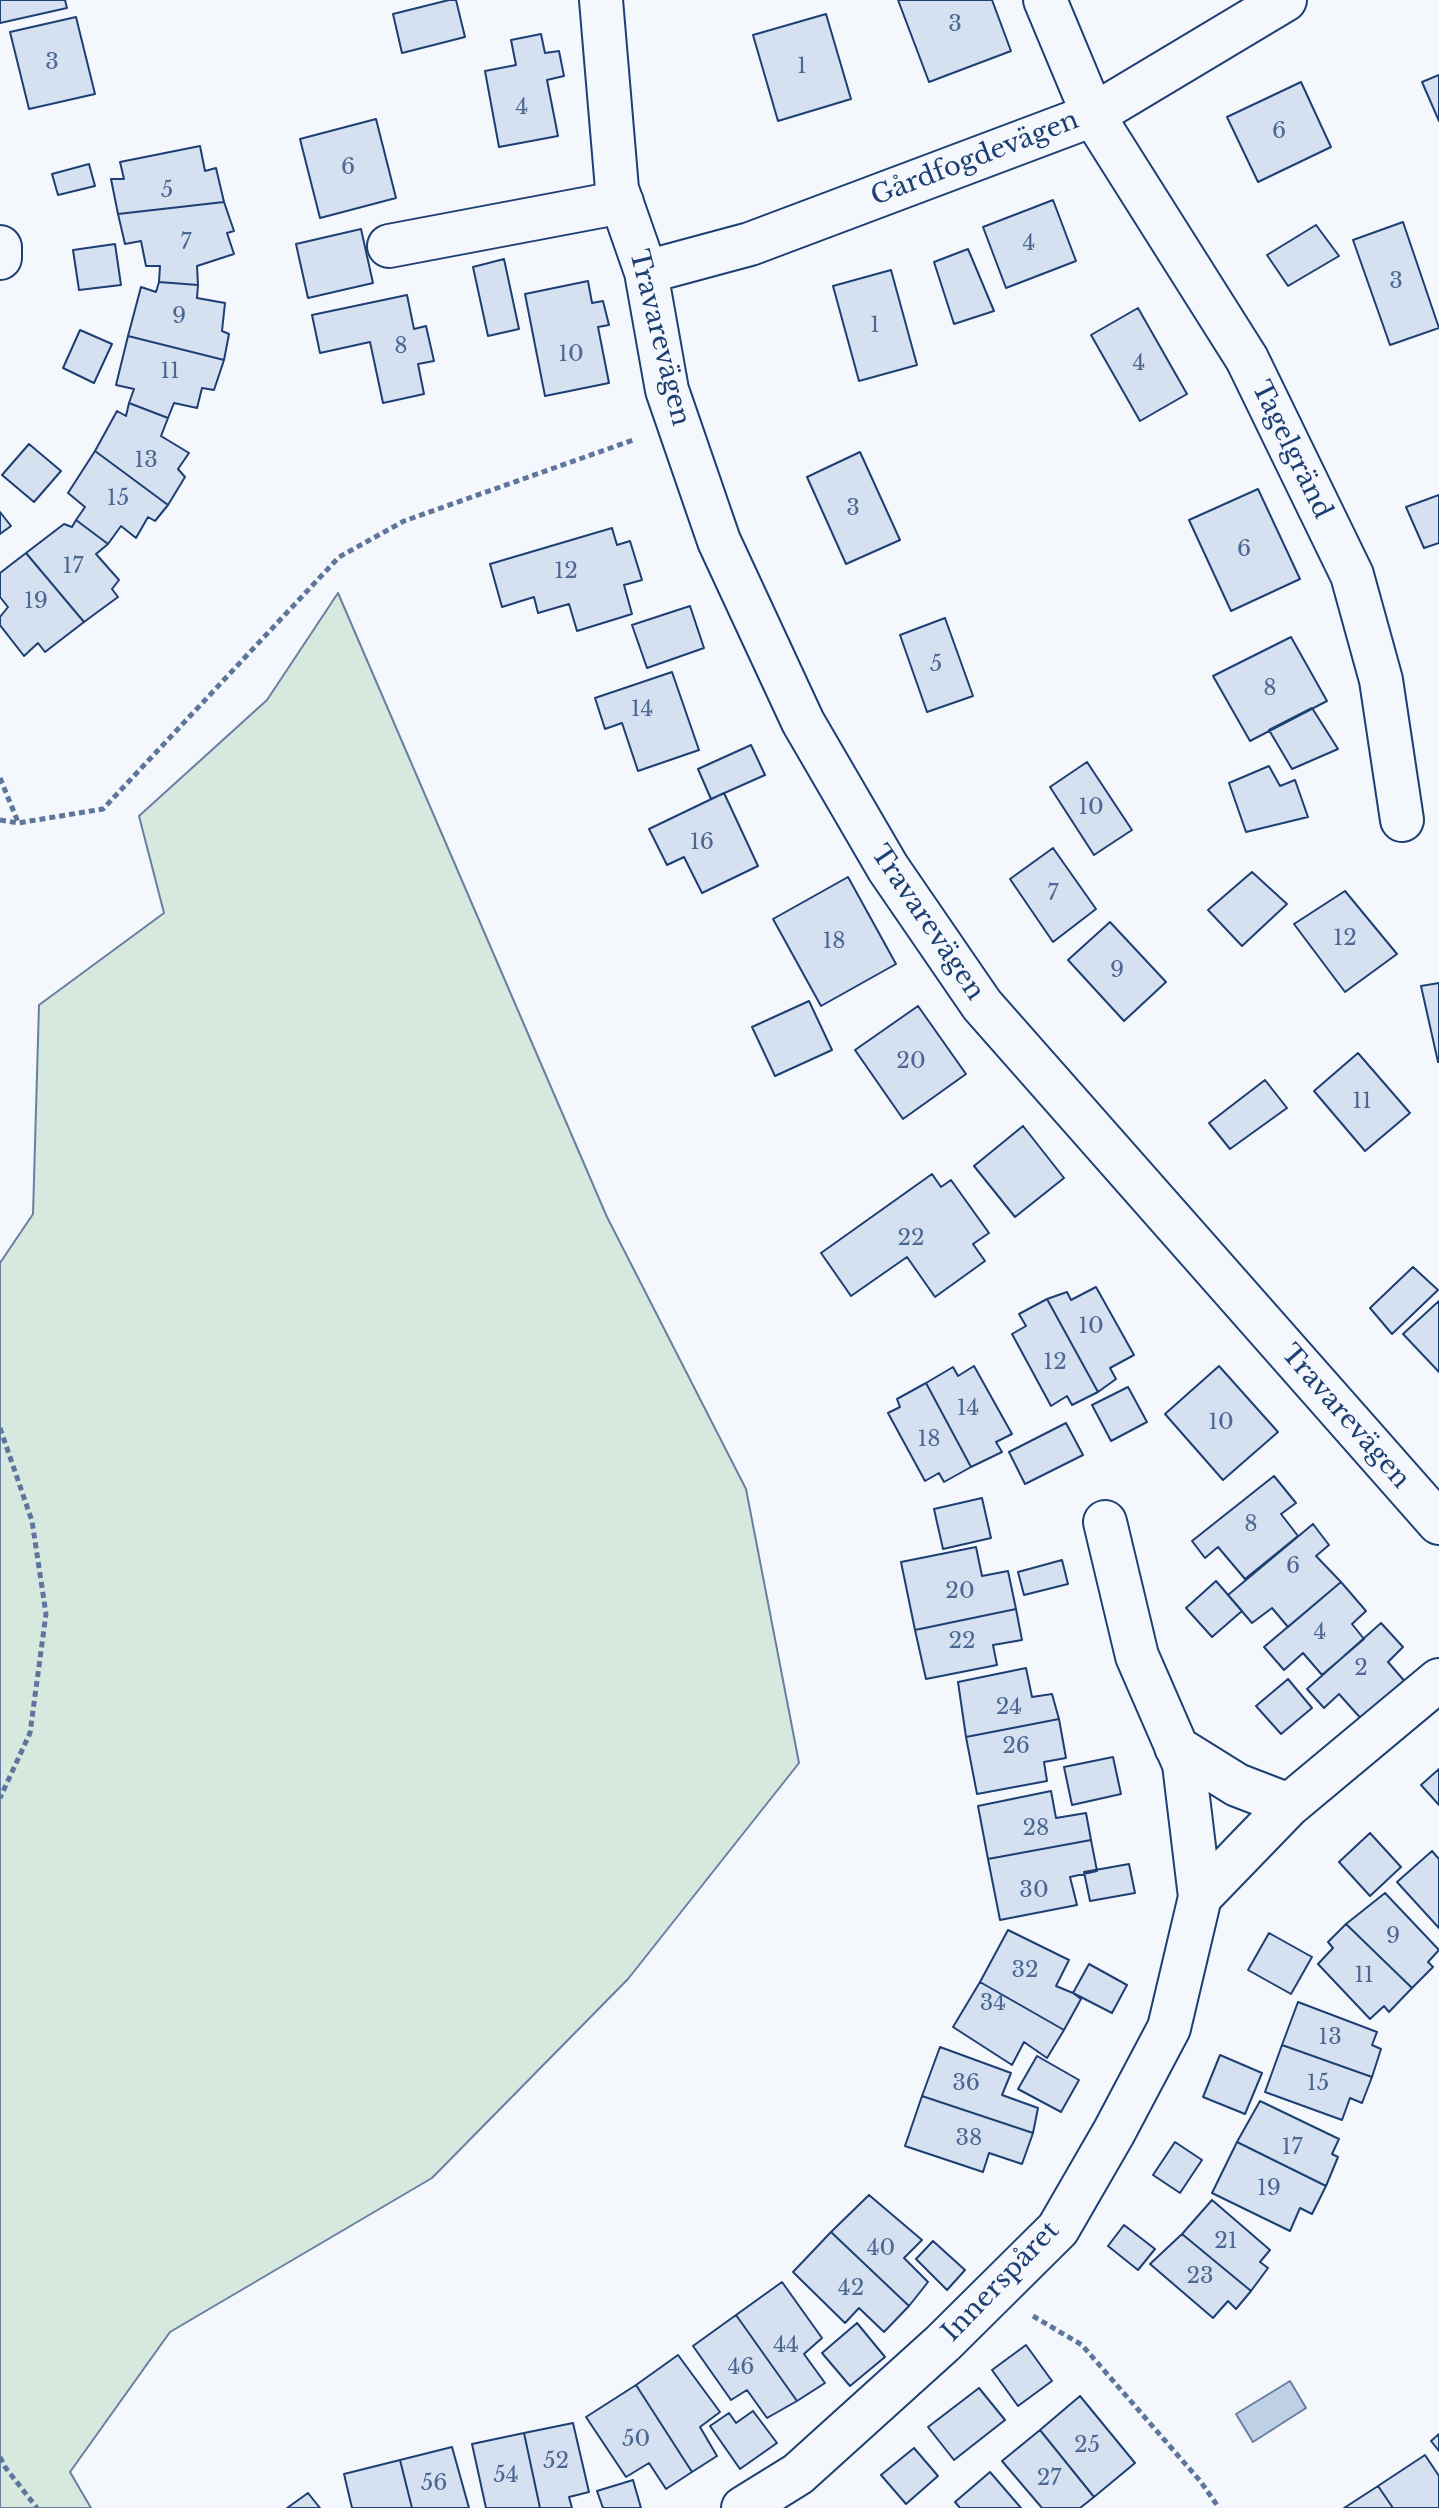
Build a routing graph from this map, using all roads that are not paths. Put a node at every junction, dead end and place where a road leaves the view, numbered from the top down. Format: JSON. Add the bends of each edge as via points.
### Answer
{"nodes":[{"id":1,"x":601,"y":0,"type":"edge"},
{"id":2,"x":1045,"y":0,"type":"edge"},
{"id":3,"x":1285,"y":0,"type":"edge"},
{"id":4,"x":1093,"y":115,"type":"junction"},
{"id":5,"x":622,"y":202,"type":"junction"},
{"id":6,"x":389,"y":246,"type":"dead end"},
{"id":7,"x":0,"y":247,"type":"edge"},
{"id":8,"x":0,"y":258,"type":"edge"},
{"id":9,"x":646,"y":272,"type":"junction"},
{"id":10,"x":1402,"y":820,"type":"dead end"},
{"id":11,"x":1105,"y":1522,"type":"dead end"},
{"id":12,"x":1439,"y":1523,"type":"edge"},
{"id":13,"x":1439,"y":1680,"type":"edge"},
{"id":14,"x":1176,"y":1747,"type":"junction"},
{"id":15,"x":1289,"y":1805,"type":"junction"},
{"id":16,"x":1200,"y":1897,"type":"junction"},
{"id":17,"x":743,"y":2508,"type":"edge"}],
"edges":[{"from":1,"to":5,"type":"street","name":"Travarevägen"},
{"from":2,"to":4,"type":"street","name":"Tagelgränd"},
{"from":3,"to":4,"type":"street","name":"Gårdfogdevägen"},
{"from":4,"to":9,"type":"street","name":"Gårdfogdevägen","via":[[750,244]]},
{"from":4,"to":10,"type":"street","name":"Tagelgränd","via":[[1247,359],[1352,575],[1381,680]]},
{"from":5,"to":6,"type":"street"},
{"from":5,"to":9,"type":"street","name":"Travarevägen"},
{"from":7,"to":8,"type":"street"},
{"from":9,"to":12,"type":"street","name":"Travarevägen","via":[[667,390],[719,541],[803,722],[888,868],[973,992]]},
{"from":11,"to":14,"type":"street","name":"Innerspåret","via":[[1137,1656]]},
{"from":13,"to":15,"type":"street"},
{"from":14,"to":15,"type":"street","via":[[1237,1785]]},
{"from":14,"to":16,"type":"street","name":"Innerspåret","via":[[1184,1764]]},
{"from":15,"to":16,"type":"street"},
{"from":16,"to":17,"type":"street","name":"Innerspåret","via":[[1169,2028],[1058,2229],[943,2343],[798,2474]]}]}
